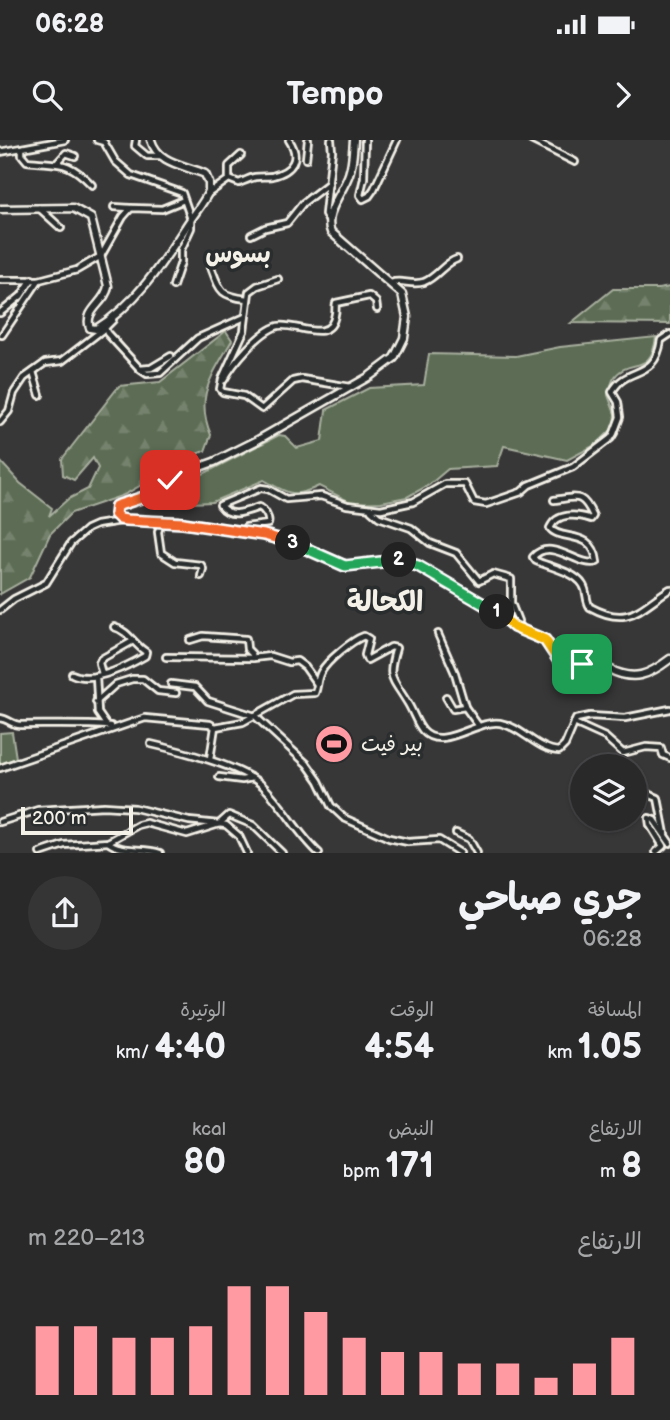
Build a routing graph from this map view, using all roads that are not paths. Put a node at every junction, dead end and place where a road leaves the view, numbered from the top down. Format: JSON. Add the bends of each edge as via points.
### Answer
{"nodes":[{"id":1,"x":35,"y":140,"type":"edge"},
{"id":2,"x":65,"y":140,"type":"edge"},
{"id":3,"x":97,"y":140,"type":"edge"},
{"id":4,"x":136,"y":140,"type":"edge"},
{"id":5,"x":151,"y":140,"type":"edge"},
{"id":6,"x":289,"y":140,"type":"edge"},
{"id":7,"x":308,"y":140,"type":"edge"},
{"id":8,"x":331,"y":140,"type":"edge"},
{"id":9,"x":354,"y":140,"type":"edge"},
{"id":10,"x":365,"y":140,"type":"edge"},
{"id":11,"x":397,"y":140,"type":"edge"},
{"id":12,"x":531,"y":140,"type":"edge"},
{"id":13,"x":43,"y":142,"type":"junction"},
{"id":14,"x":22,"y":149,"type":"junction"},
{"id":15,"x":0,"y":152,"type":"edge"},
{"id":16,"x":241,"y":155,"type":"dead end"},
{"id":17,"x":75,"y":156,"type":"dead end"},
{"id":18,"x":162,"y":156,"type":"junction"},
{"id":19,"x":306,"y":159,"type":"dead end"},
{"id":20,"x":575,"y":162,"type":"dead end"},
{"id":21,"x":57,"y":163,"type":"junction"},
{"id":22,"x":229,"y":179,"type":"junction"},
{"id":23,"x":329,"y":183,"type":"junction"},
{"id":24,"x":92,"y":186,"type":"dead end"},
{"id":25,"x":208,"y":195,"type":"junction"},
{"id":26,"x":184,"y":200,"type":"junction"},
{"id":27,"x":114,"y":207,"type":"dead end"},
{"id":28,"x":39,"y":208,"type":"junction"},
{"id":29,"x":131,"y":208,"type":"junction"},
{"id":30,"x":0,"y":209,"type":"edge"},
{"id":31,"x":191,"y":219,"type":"junction"},
{"id":32,"x":328,"y":221,"type":"junction"},
{"id":33,"x":61,"y":228,"type":"dead end"},
{"id":34,"x":251,"y":235,"type":"dead end"},
{"id":35,"x":102,"y":256,"type":"junction"},
{"id":36,"x":457,"y":259,"type":"dead end"},
{"id":37,"x":211,"y":267,"type":"dead end"},
{"id":38,"x":32,"y":279,"type":"junction"},
{"id":39,"x":278,"y":279,"type":"dead end"},
{"id":40,"x":0,"y":280,"type":"edge"},
{"id":41,"x":39,"y":280,"type":"junction"},
{"id":42,"x":391,"y":283,"type":"junction"},
{"id":43,"x":173,"y":286,"type":"dead end"},
{"id":44,"x":247,"y":299,"type":"junction"},
{"id":45,"x":377,"y":309,"type":"dead end"},
{"id":46,"x":121,"y":312,"type":"junction"},
{"id":47,"x":0,"y":313,"type":"edge"},
{"id":48,"x":246,"y":317,"type":"junction"},
{"id":49,"x":105,"y":328,"type":"junction"},
{"id":50,"x":670,"y":334,"type":"edge"},
{"id":51,"x":2,"y":335,"type":"dead end"},
{"id":52,"x":171,"y":356,"type":"dead end"},
{"id":53,"x":141,"y":370,"type":"junction"},
{"id":54,"x":33,"y":372,"type":"junction"},
{"id":55,"x":350,"y":387,"type":"junction"},
{"id":56,"x":222,"y":391,"type":"junction"},
{"id":57,"x":40,"y":395,"type":"dead end"},
{"id":58,"x":0,"y":422,"type":"edge"},
{"id":59,"x":554,"y":500,"type":"dead end"},
{"id":60,"x":370,"y":509,"type":"junction"},
{"id":61,"x":126,"y":520,"type":"junction"},
{"id":62,"x":161,"y":521,"type":"junction"},
{"id":63,"x":250,"y":533,"type":"junction"},
{"id":64,"x":201,"y":576,"type":"dead end"},
{"id":65,"x":670,"y":589,"type":"edge"},
{"id":66,"x":0,"y":610,"type":"edge"},
{"id":67,"x":114,"y":627,"type":"dead end"},
{"id":68,"x":516,"y":629,"type":"junction"},
{"id":69,"x":438,"y":634,"type":"dead end"},
{"id":70,"x":190,"y":640,"type":"dead end"},
{"id":71,"x":133,"y":641,"type":"junction"},
{"id":72,"x":166,"y":657,"type":"dead end"},
{"id":73,"x":253,"y":658,"type":"junction"},
{"id":74,"x":670,"y":659,"type":"edge"},
{"id":75,"x":72,"y":674,"type":"dead end"},
{"id":76,"x":99,"y":675,"type":"junction"},
{"id":77,"x":170,"y":684,"type":"dead end"},
{"id":78,"x":317,"y":684,"type":"junction"},
{"id":79,"x":176,"y":693,"type":"dead end"},
{"id":80,"x":446,"y":697,"type":"dead end"},
{"id":81,"x":96,"y":702,"type":"junction"},
{"id":82,"x":465,"y":707,"type":"junction"},
{"id":83,"x":670,"y":709,"type":"edge"},
{"id":84,"x":255,"y":716,"type":"junction"},
{"id":85,"x":0,"y":718,"type":"edge"},
{"id":86,"x":574,"y":723,"type":"junction"},
{"id":87,"x":478,"y":725,"type":"junction"},
{"id":88,"x":107,"y":726,"type":"junction"},
{"id":89,"x":116,"y":727,"type":"junction"},
{"id":90,"x":215,"y":727,"type":"junction"},
{"id":91,"x":151,"y":744,"type":"dead end"},
{"id":92,"x":670,"y":758,"type":"edge"},
{"id":93,"x":210,"y":759,"type":"junction"},
{"id":94,"x":0,"y":768,"type":"edge"},
{"id":95,"x":219,"y":777,"type":"dead end"},
{"id":96,"x":252,"y":778,"type":"junction"},
{"id":97,"x":647,"y":794,"type":"edge"},
{"id":98,"x":0,"y":822,"type":"edge"},
{"id":99,"x":219,"y":824,"type":"junction"},
{"id":100,"x":456,"y":833,"type":"dead end"},
{"id":101,"x":665,"y":835,"type":"junction"},
{"id":102,"x":108,"y":842,"type":"junction"},
{"id":103,"x":670,"y":843,"type":"edge"},
{"id":104,"x":656,"y":852,"type":"edge"},
{"id":105,"x":40,"y":853,"type":"edge"},
{"id":106,"x":160,"y":853,"type":"edge"},
{"id":107,"x":247,"y":853,"type":"edge"},
{"id":108,"x":282,"y":853,"type":"edge"},
{"id":109,"x":319,"y":853,"type":"edge"},
{"id":110,"x":460,"y":853,"type":"edge"},
{"id":111,"x":477,"y":853,"type":"edge"}],
"edges":[{"from":1,"to":13,"type":"street"},
{"from":2,"to":13,"type":"street"},
{"from":3,"to":26,"type":"street","via":[[104,142],[127,172],[180,191]]},
{"from":4,"to":18,"type":"street","via":[[135,146],[147,156]]},
{"from":5,"to":18,"type":"main road"},
{"from":6,"to":22,"type":"street","via":[[295,156],[287,169],[239,183]]},
{"from":7,"to":19,"type":"street"},
{"from":8,"to":23,"type":"street"},
{"from":9,"to":32,"type":"main road","via":[[349,175]]},
{"from":10,"to":11,"type":"street","via":[[363,199],[374,189]]},
{"from":12,"to":20,"type":"street"},
{"from":13,"to":14,"type":"street"},
{"from":14,"to":15,"type":"street"},
{"from":14,"to":21,"type":"street","via":[[27,161]]},
{"from":16,"to":22,"type":"street","via":[[229,166]]},
{"from":17,"to":21,"type":"street","via":[[63,154]]},
{"from":18,"to":25,"type":"main road","via":[[205,174]]},
{"from":21,"to":24,"type":"street","via":[[73,168]]},
{"from":22,"to":25,"type":"street"},
{"from":23,"to":32,"type":"street"},
{"from":23,"to":34,"type":"street","via":[[287,223]]},
{"from":25,"to":31,"type":"main road"},
{"from":26,"to":29,"type":"street","via":[[162,209]]},
{"from":26,"to":31,"type":"street"},
{"from":27,"to":29,"type":"street"},
{"from":28,"to":30,"type":"main road"},
{"from":28,"to":33,"type":"street"},
{"from":28,"to":35,"type":"main road","via":[[73,208],[87,214]]},
{"from":29,"to":35,"type":"street"},
{"from":31,"to":43,"type":"street"},
{"from":31,"to":46,"type":"main road"},
{"from":32,"to":42,"type":"main road","via":[[331,232]]},
{"from":35,"to":41,"type":"street","via":[[77,270]]},
{"from":35,"to":46,"type":"main road","via":[[107,292],[89,314],[87,324],[96,328]]},
{"from":36,"to":42,"type":"street","via":[[426,281]]},
{"from":37,"to":44,"type":"street","via":[[221,291]]},
{"from":38,"to":40,"type":"street"},
{"from":38,"to":41,"type":"street"},
{"from":38,"to":47,"type":"street","via":[[21,296]]},
{"from":39,"to":44,"type":"street","via":[[252,288]]},
{"from":41,"to":51,"type":"street"},
{"from":42,"to":55,"type":"main road","via":[[408,310],[399,351]]},
{"from":44,"to":48,"type":"street"},
{"from":45,"to":56,"type":"street","via":[[369,296],[340,301],[324,330],[274,328],[235,362]]},
{"from":46,"to":49,"type":"street"},
{"from":48,"to":53,"type":"street","via":[[198,338],[160,373]]},
{"from":48,"to":56,"type":"street","via":[[222,379]]},
{"from":49,"to":53,"type":"street"},
{"from":49,"to":54,"type":"street","via":[[62,361],[49,362]]},
{"from":50,"to":60,"type":"street","via":[[661,340],[648,369],[617,383],[612,392],[620,417],[614,433],[573,467],[486,504],[476,503],[467,486],[456,483],[441,485],[410,503]]},
{"from":52,"to":53,"type":"street"},
{"from":54,"to":57,"type":"street"},
{"from":54,"to":58,"type":"street","via":[[17,387]]},
{"from":55,"to":56,"type":"street","via":[[293,381],[262,409],[244,396]]},
{"from":55,"to":61,"type":"main road","via":[[256,441],[180,474],[146,496],[116,506],[115,514]]},
{"from":59,"to":65,"type":"street","via":[[578,497],[586,502],[591,519],[564,516],[555,519],[550,528],[584,540],[597,562],[591,564],[556,550],[533,557],[579,580],[590,607],[622,618]]},
{"from":60,"to":63,"type":"street","via":[[321,496],[286,499],[261,488],[220,505],[237,514],[262,509],[269,522],[245,528]]},
{"from":60,"to":68,"type":"street","via":[[456,553],[479,581],[493,574],[511,579]]},
{"from":61,"to":62,"type":"main road"},
{"from":61,"to":66,"type":"street","via":[[87,529],[71,543],[46,583]]},
{"from":62,"to":63,"type":"main road"},
{"from":62,"to":64,"type":"street","via":[[161,553],[175,562],[201,565]]},
{"from":63,"to":68,"type":"main road","via":[[291,542],[345,566],[398,560],[414,564],[492,609]]},
{"from":67,"to":71,"type":"street"},
{"from":68,"to":74,"type":"main road","via":[[545,640],[568,671],[589,662],[623,676],[639,677]]},
{"from":69,"to":82,"type":"street"},
{"from":70,"to":73,"type":"street","via":[[203,636],[245,638]]},
{"from":71,"to":76,"type":"street","via":[[101,659]]},
{"from":71,"to":76,"type":"street","via":[[145,656]]},
{"from":72,"to":73,"type":"street"},
{"from":73,"to":78,"type":"street","via":[[298,661]]},
{"from":75,"to":76,"type":"street","via":[[81,678]]},
{"from":76,"to":81,"type":"street"},
{"from":77,"to":84,"type":"street","via":[[195,687],[208,701]]},
{"from":78,"to":84,"type":"street","via":[[315,693],[293,694]]},
{"from":78,"to":87,"type":"street","via":[[334,656],[366,636],[367,660],[396,648],[390,674],[427,734],[457,736]]},
{"from":79,"to":81,"type":"street","via":[[132,679],[116,684]]},
{"from":80,"to":82,"type":"street","via":[[453,709]]},
{"from":81,"to":88,"type":"street"},
{"from":82,"to":87,"type":"street"},
{"from":83,"to":86,"type":"street","via":[[625,718],[586,716]]},
{"from":84,"to":90,"type":"street"},
{"from":84,"to":110,"type":"street","via":[[307,764],[340,816],[389,838],[439,841]]},
{"from":85,"to":88,"type":"street","via":[[17,726]]},
{"from":86,"to":87,"type":"street","via":[[563,747],[555,751],[513,727],[490,722]]},
{"from":86,"to":92,"type":"street","via":[[603,736],[624,753],[664,748],[663,755]]},
{"from":88,"to":89,"type":"street"},
{"from":89,"to":90,"type":"street","via":[[145,718]]},
{"from":89,"to":94,"type":"street"},
{"from":90,"to":93,"type":"street"},
{"from":91,"to":93,"type":"street"},
{"from":93,"to":96,"type":"street"},
{"from":95,"to":96,"type":"street"},
{"from":96,"to":109,"type":"street"},
{"from":97,"to":101,"type":"street","via":[[658,798]]},
{"from":98,"to":99,"type":"street","via":[[38,810],[104,806]]},
{"from":99,"to":102,"type":"street","via":[[184,834],[144,823]]},
{"from":99,"to":107,"type":"street","via":[[237,833]]},
{"from":99,"to":108,"type":"street","via":[[229,815],[250,824]]},
{"from":100,"to":111,"type":"street","via":[[469,839]]},
{"from":101,"to":103,"type":"street"},
{"from":101,"to":104,"type":"street","via":[[649,818],[663,846]]},
{"from":102,"to":105,"type":"street","via":[[64,845]]},
{"from":102,"to":106,"type":"street"}]}
